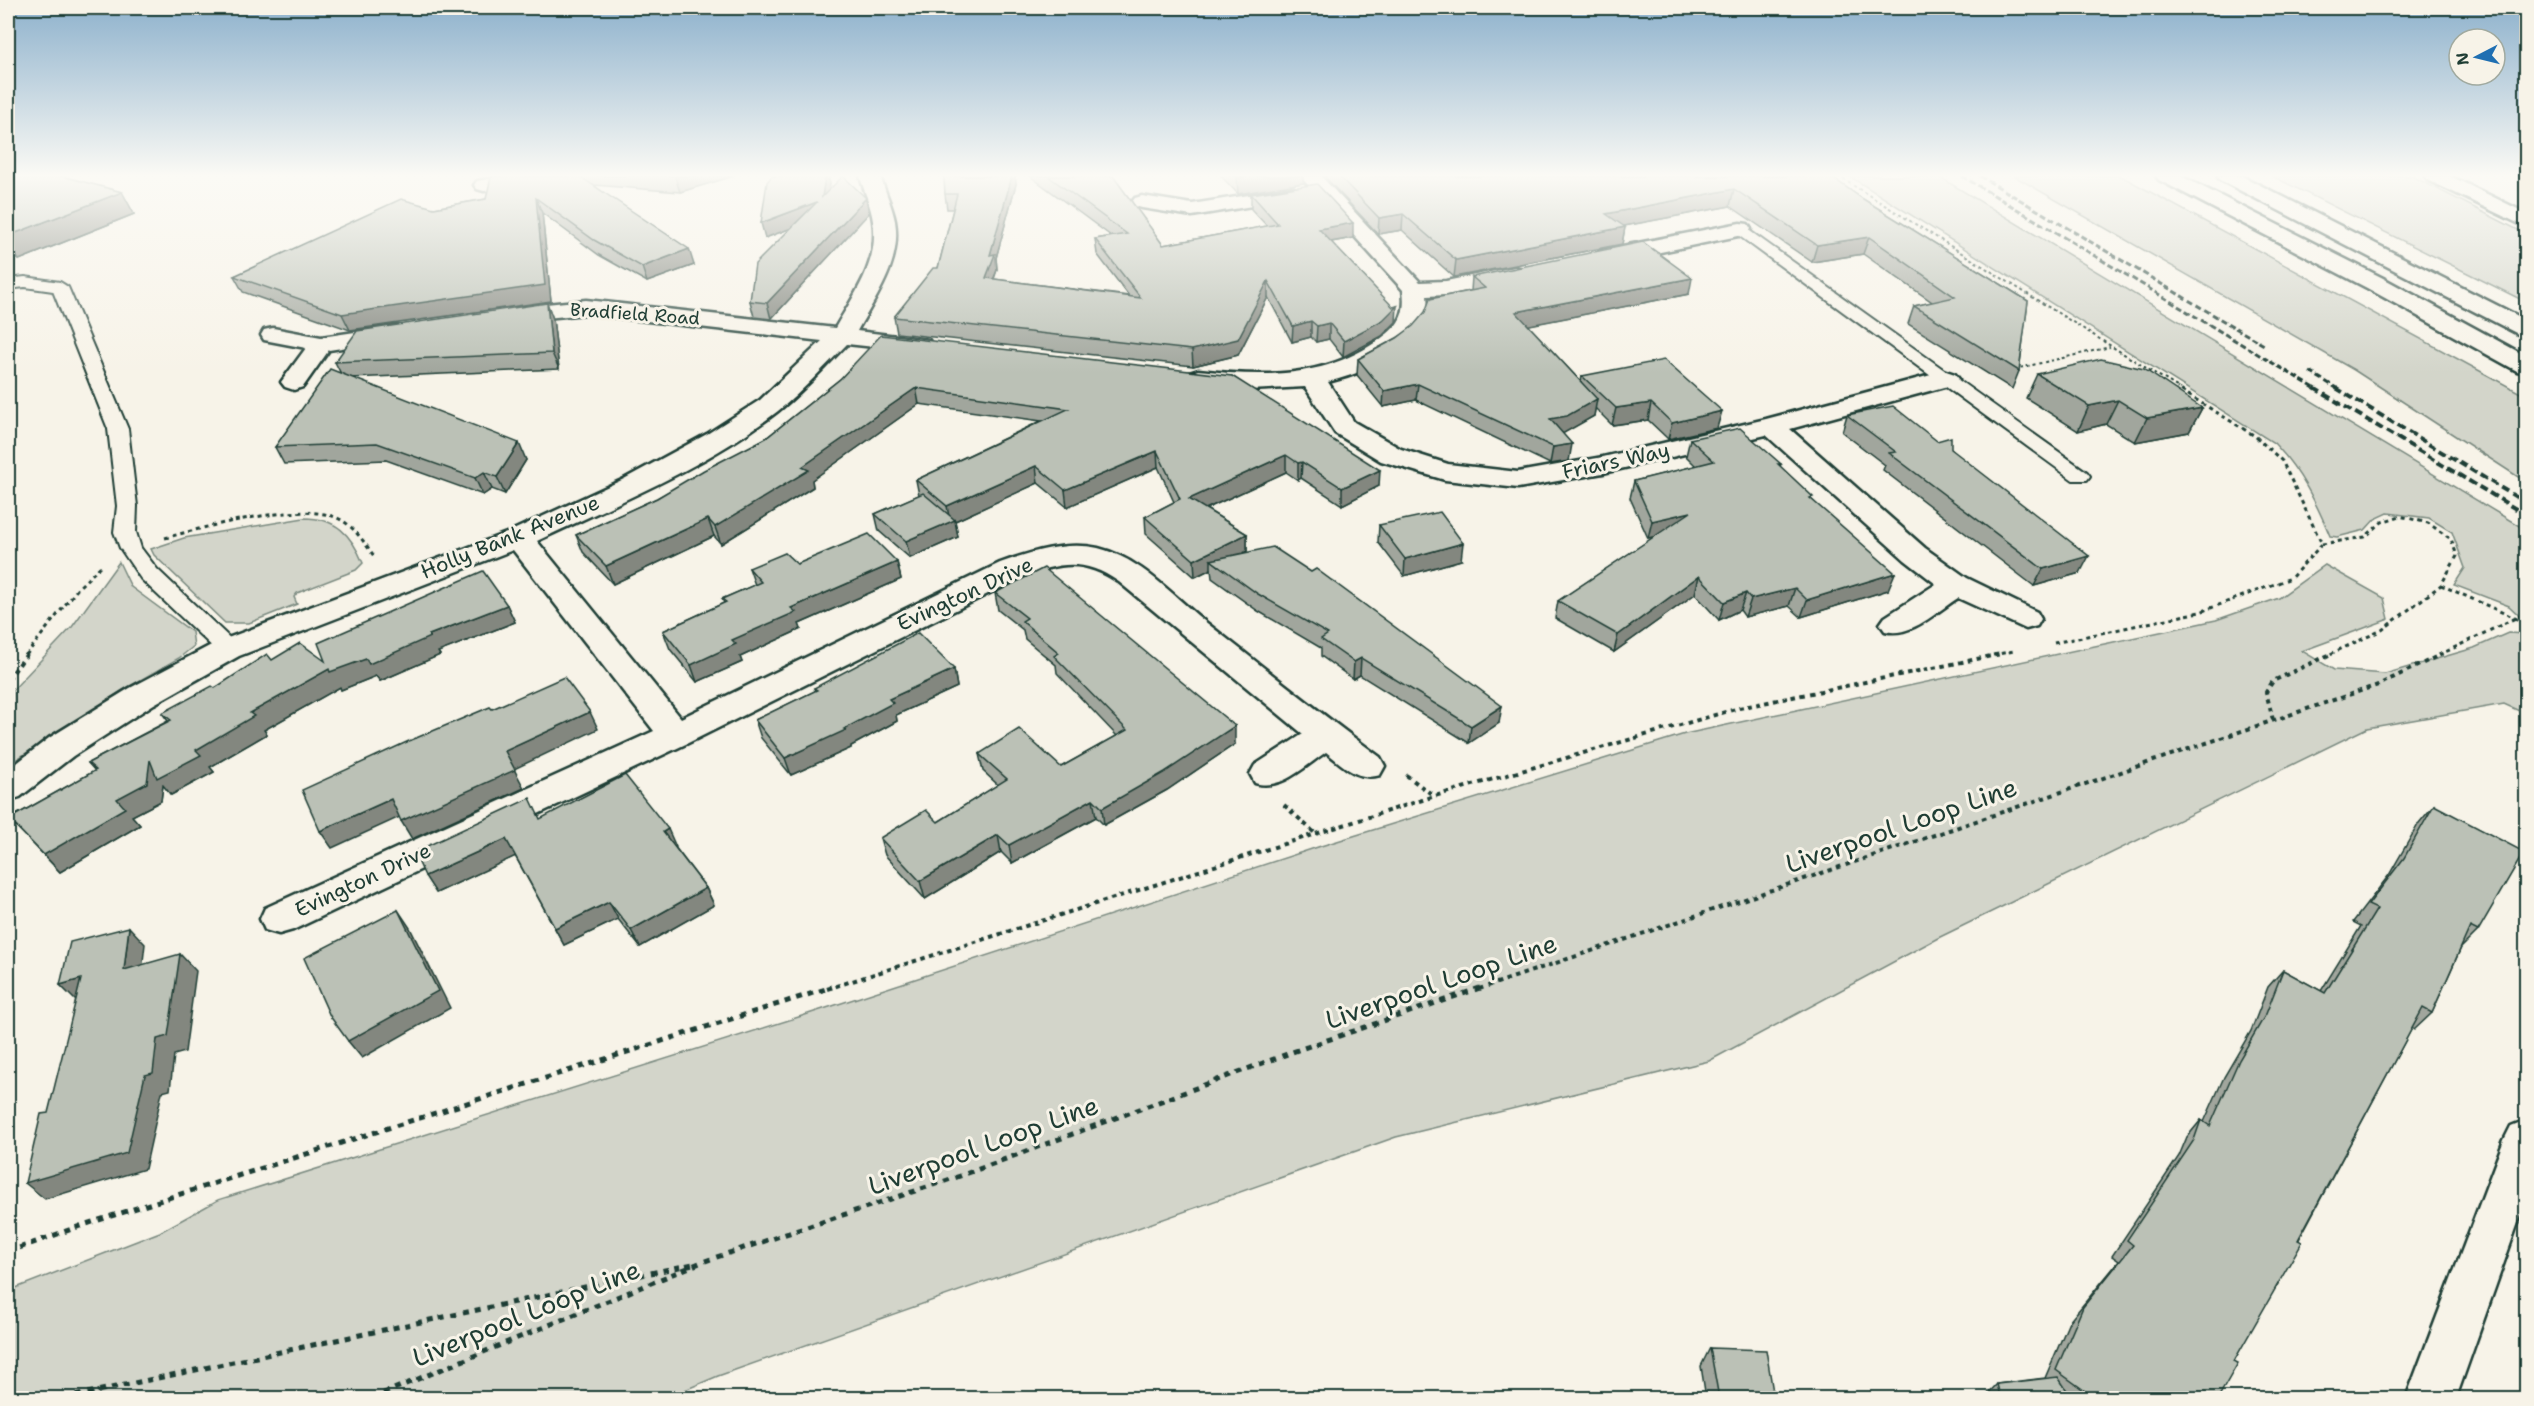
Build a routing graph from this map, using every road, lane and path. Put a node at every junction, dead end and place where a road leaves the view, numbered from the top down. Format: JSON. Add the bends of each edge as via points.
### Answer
{"nodes":[{"id":1,"x":885,"y":242,"type":"edge"},
{"id":2,"x":1370,"y":242,"type":"edge"},
{"id":3,"x":1678,"y":242,"type":"edge"},
{"id":4,"x":1757,"y":242,"type":"edge"},
{"id":5,"x":2295,"y":242,"type":"edge"},
{"id":6,"x":2355,"y":242,"type":"edge"},
{"id":7,"x":1587,"y":260,"type":"edge"},
{"id":8,"x":1540,"y":269,"type":"edge"},
{"id":9,"x":8,"y":284,"type":"edge"},
{"id":10,"x":1414,"y":290,"type":"junction"},
{"id":11,"x":484,"y":319,"type":"edge"},
{"id":12,"x":2526,"y":329,"type":"edge"},
{"id":13,"x":414,"y":330,"type":"edge"},
{"id":14,"x":273,"y":335,"type":"dead end"},
{"id":15,"x":843,"y":335,"type":"junction"},
{"id":16,"x":321,"y":344,"type":"junction"},
{"id":17,"x":938,"y":347,"type":"edge"},
{"id":18,"x":2111,"y":347,"type":"dead end"},
{"id":19,"x":2526,"y":366,"type":"edge"},
{"id":20,"x":1175,"y":375,"type":"edge"},
{"id":21,"x":1313,"y":380,"type":"junction"},
{"id":22,"x":1950,"y":381,"type":"junction"},
{"id":23,"x":294,"y":382,"type":"dead end"},
{"id":24,"x":1772,"y":426,"type":"junction"},
{"id":25,"x":2080,"y":476,"type":"dead end"},
{"id":26,"x":519,"y":538,"type":"junction"},
{"id":27,"x":2322,"y":544,"type":"dead end"},
{"id":28,"x":131,"y":548,"type":"junction"},
{"id":29,"x":393,"y":584,"type":"junction"},
{"id":30,"x":1956,"y":585,"type":"junction"},
{"id":31,"x":2440,"y":585,"type":"junction"},
{"id":32,"x":2526,"y":613,"type":"edge"},
{"id":33,"x":2515,"y":618,"type":"junction"},
{"id":34,"x":2026,"y":620,"type":"dead end"},
{"id":35,"x":2526,"y":623,"type":"edge"},
{"id":36,"x":1896,"y":624,"type":"dead end"},
{"id":37,"x":228,"y":649,"type":"junction"},
{"id":38,"x":8,"y":679,"type":"edge"},
{"id":39,"x":2273,"y":720,"type":"junction"},
{"id":40,"x":675,"y":735,"type":"junction"},
{"id":41,"x":1326,"y":735,"type":"junction"},
{"id":42,"x":1368,"y":766,"type":"dead end"},
{"id":43,"x":1268,"y":774,"type":"dead end"},
{"id":44,"x":8,"y":788,"type":"edge"},
{"id":45,"x":279,"y":919,"type":"dead end"},
{"id":46,"x":2526,"y":1140,"type":"edge"},
{"id":47,"x":702,"y":1262,"type":"junction"},
{"id":48,"x":101,"y":1389,"type":"junction"},
{"id":49,"x":64,"y":1398,"type":"edge"},
{"id":50,"x":87,"y":1398,"type":"edge"},
{"id":51,"x":372,"y":1398,"type":"edge"},
{"id":52,"x":2431,"y":1398,"type":"edge"}],
"edges":[{"from":1,"to":15,"type":"main road","name":"Holly Bank Avenue","via":[[885,252],[872,285]]},
{"from":2,"to":10,"type":"main road"},
{"from":3,"to":7,"type":"main road"},
{"from":4,"to":22,"type":"lane"},
{"from":5,"to":19,"type":"main road"},
{"from":6,"to":12,"type":"main road"},
{"from":8,"to":10,"type":"main road","via":[[1446,288]]},
{"from":9,"to":28,"type":"lane","via":[[44,283],[60,287],[65,297],[118,429],[127,506],[125,532]]},
{"from":10,"to":21,"type":"main road","via":[[1418,309],[1411,326],[1355,366]]},
{"from":11,"to":15,"type":"main road","name":"Bradfield Road","via":[[586,307]]},
{"from":13,"to":16,"type":"main road"},
{"from":14,"to":16,"type":"main road"},
{"from":15,"to":17,"type":"main road","name":"Bradfield Road"},
{"from":15,"to":26,"type":"main road","name":"Holly Bank Avenue","via":[[769,405],[716,440],[634,485]]},
{"from":16,"to":23,"type":"main road"},
{"from":18,"to":22,"type":"path"},
{"from":20,"to":21,"type":"main road","via":[[1278,384]]},
{"from":21,"to":24,"type":"main road","name":"Friars Way","via":[[1344,427],[1391,455],[1445,472],[1518,480],[1603,465]]},
{"from":22,"to":24,"type":"main road","name":"Friars Way"},
{"from":22,"to":25,"type":"lane"},
{"from":24,"to":30,"type":"main road"},
{"from":26,"to":29,"type":"main road","name":"Holly Bank Avenue"},
{"from":26,"to":40,"type":"main road"},
{"from":27,"to":31,"type":"path","via":[[2365,537],[2382,522],[2400,516],[2428,523],[2451,538],[2457,556]]},
{"from":28,"to":29,"type":"path","via":[[183,533],[286,514],[315,513],[336,516],[362,539]]},
{"from":28,"to":37,"type":"lane","via":[[149,573]]},
{"from":28,"to":38,"type":"path","via":[[91,575]]},
{"from":29,"to":37,"type":"main road","name":"Holly Bank Avenue"},
{"from":30,"to":34,"type":"main road"},
{"from":30,"to":36,"type":"main road"},
{"from":31,"to":33,"type":"path"},
{"from":31,"to":39,"type":"path","via":[[2382,630],[2273,681],[2266,693]]},
{"from":32,"to":33,"type":"path","name":"Liverpool Loop Line"},
{"from":33,"to":35,"type":"path"},
{"from":33,"to":39,"type":"path","name":"Liverpool Loop Line","via":[[2378,685]]},
{"from":37,"to":44,"type":"main road","name":"Holly Bank Avenue","via":[[124,707],[61,747]]},
{"from":39,"to":47,"type":"path","name":"Liverpool Loop Line","via":[[1298,1050],[960,1176]]},
{"from":40,"to":41,"type":"main road","name":"Evington Drive","via":[[1011,570],[1043,557],[1072,555],[1098,557],[1135,579]]},
{"from":40,"to":45,"type":"main road","name":"Evington Drive"},
{"from":41,"to":42,"type":"main road","name":"Evington Drive"},
{"from":41,"to":43,"type":"main road"},
{"from":46,"to":52,"type":"main road"},
{"from":47,"to":48,"type":"path"},
{"from":47,"to":51,"type":"path","name":"Liverpool Loop Line"},
{"from":48,"to":49,"type":"path"},
{"from":48,"to":50,"type":"path"}]}
